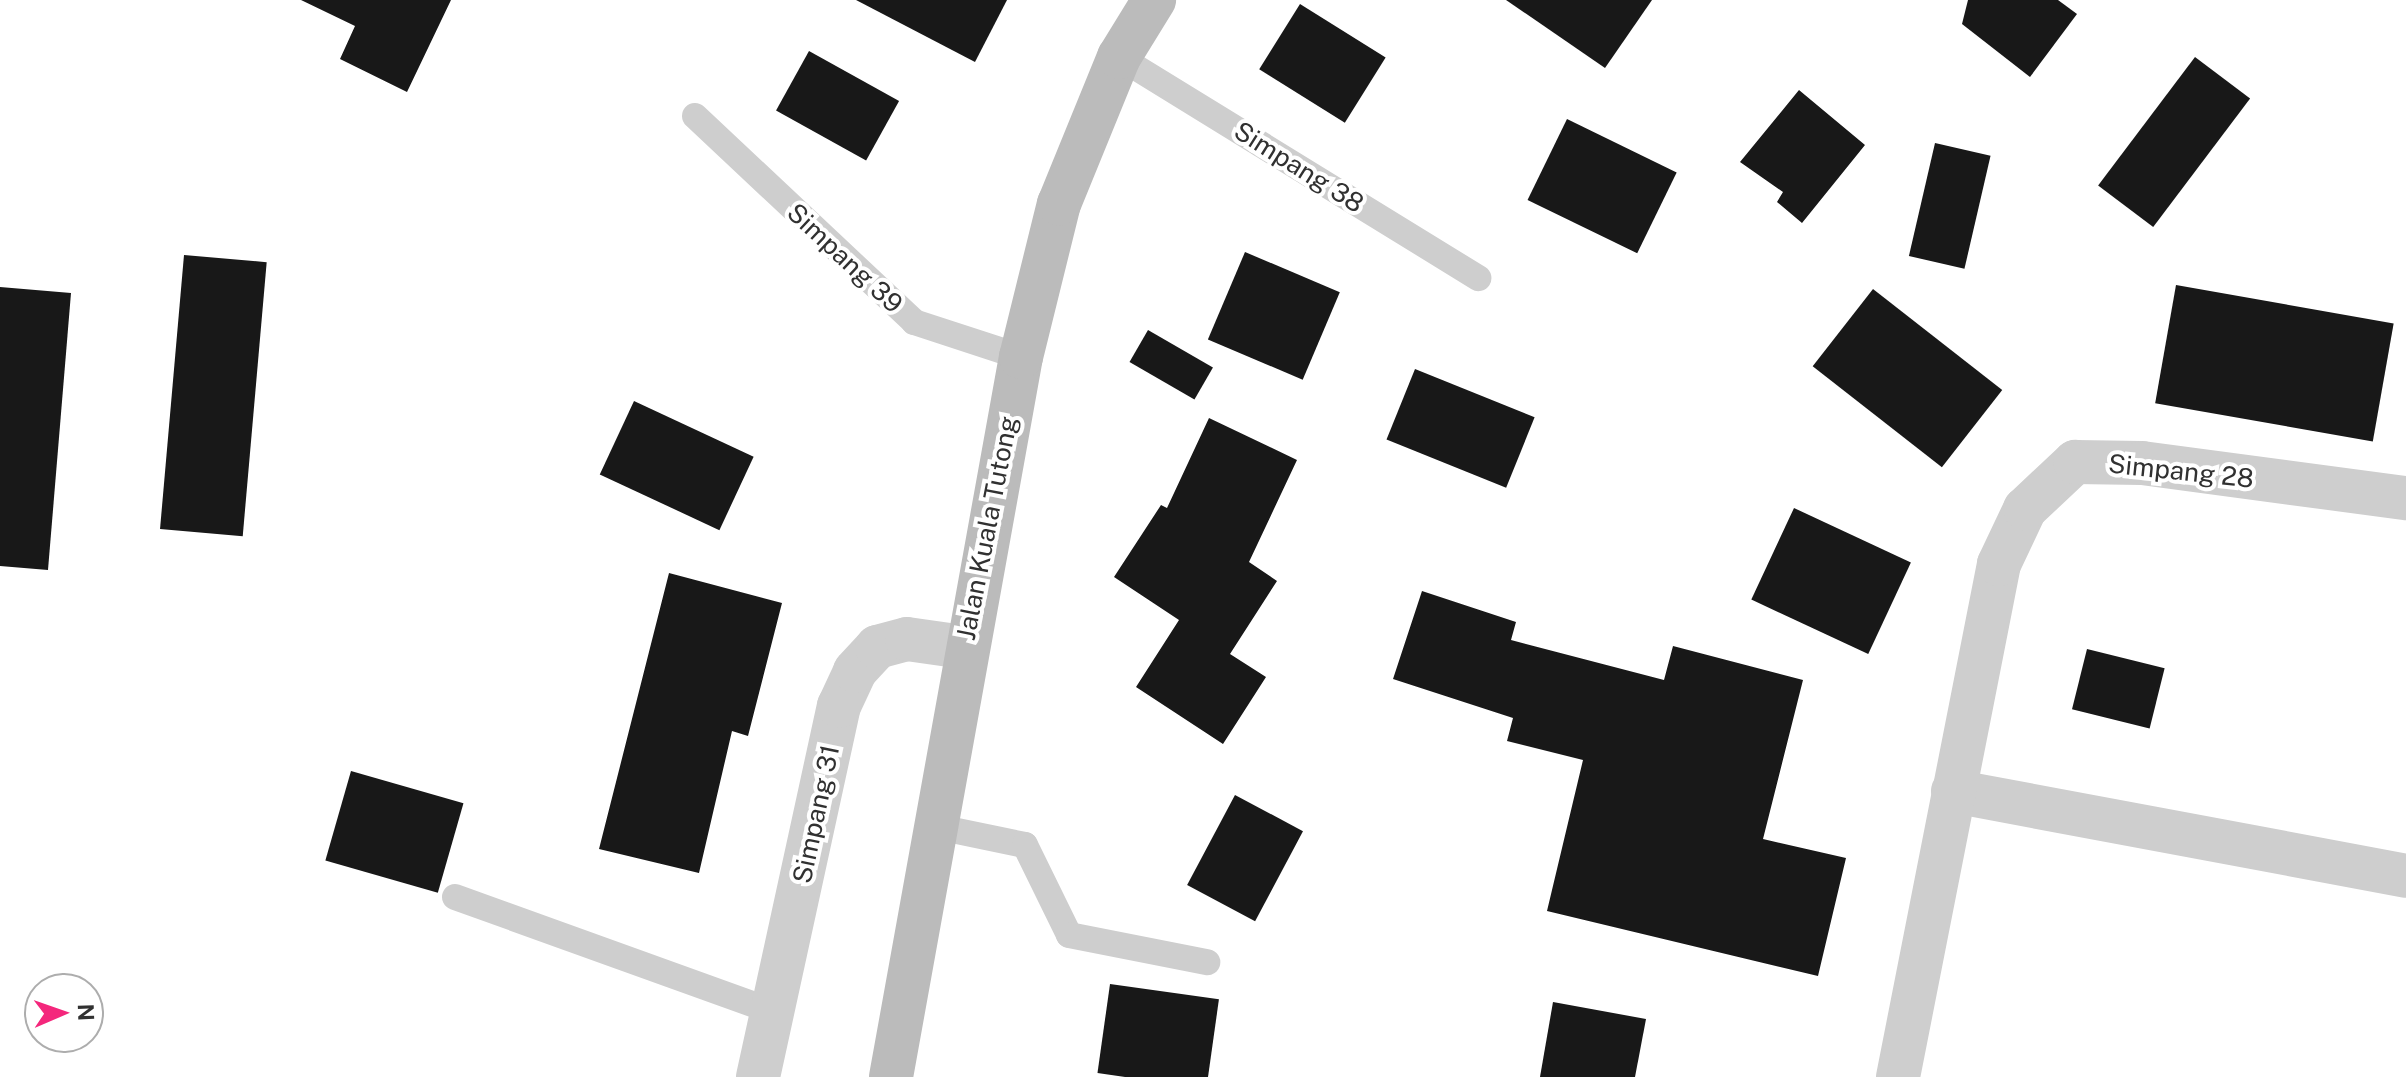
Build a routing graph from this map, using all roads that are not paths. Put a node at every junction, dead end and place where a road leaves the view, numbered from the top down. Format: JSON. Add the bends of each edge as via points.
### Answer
{"nodes":[{"id":1,"x":1151,"y":1,"type":"edge"},
{"id":2,"x":1119,"y":57,"type":"junction"},
{"id":3,"x":695,"y":116,"type":"dead end"},
{"id":4,"x":1478,"y":278,"type":"dead end"},
{"id":5,"x":1021,"y":357,"type":"junction"},
{"id":6,"x":2406,"y":498,"type":"edge"},
{"id":7,"x":963,"y":647,"type":"junction"},
{"id":8,"x":1953,"y":791,"type":"junction"},
{"id":9,"x":933,"y":826,"type":"junction"},
{"id":10,"x":2406,"y":876,"type":"edge"},
{"id":11,"x":455,"y":897,"type":"dead end"},
{"id":12,"x":1207,"y":962,"type":"dead end"},
{"id":13,"x":774,"y":1012,"type":"junction"},
{"id":14,"x":758,"y":1077,"type":"edge"},
{"id":15,"x":891,"y":1077,"type":"edge"},
{"id":16,"x":1898,"y":1077,"type":"edge"}],
"edges":[{"from":1,"to":2,"type":"street","name":"Jalan Kuala Tutong"},
{"from":2,"to":4,"type":"lane","name":"Simpang 38"},
{"from":2,"to":5,"type":"street","name":"Jalan Kuala Tutong","via":[[1059,204]]},
{"from":3,"to":5,"type":"lane","name":"Simpang 39","via":[[914,322]]},
{"from":5,"to":7,"type":"street","name":"Jalan Kuala Tutong"},
{"from":6,"to":8,"type":"street","name":"Simpang 28","via":[[2142,463],[2075,462],[2025,509],[1999,564]]},
{"from":7,"to":9,"type":"street","name":"Jalan Kuala Tutong"},
{"from":7,"to":13,"type":"street","name":"Simpang 31","via":[[907,639],[877,647],[855,671],[839,706]]},
{"from":8,"to":10,"type":"street"},
{"from":8,"to":16,"type":"street","name":"Simpang 28"},
{"from":9,"to":12,"type":"lane","via":[[1025,845],[1069,935]]},
{"from":9,"to":15,"type":"street","name":"Jalan Kuala Tutong"},
{"from":11,"to":13,"type":"lane"},
{"from":13,"to":14,"type":"street","name":"Simpang 31"}]}
